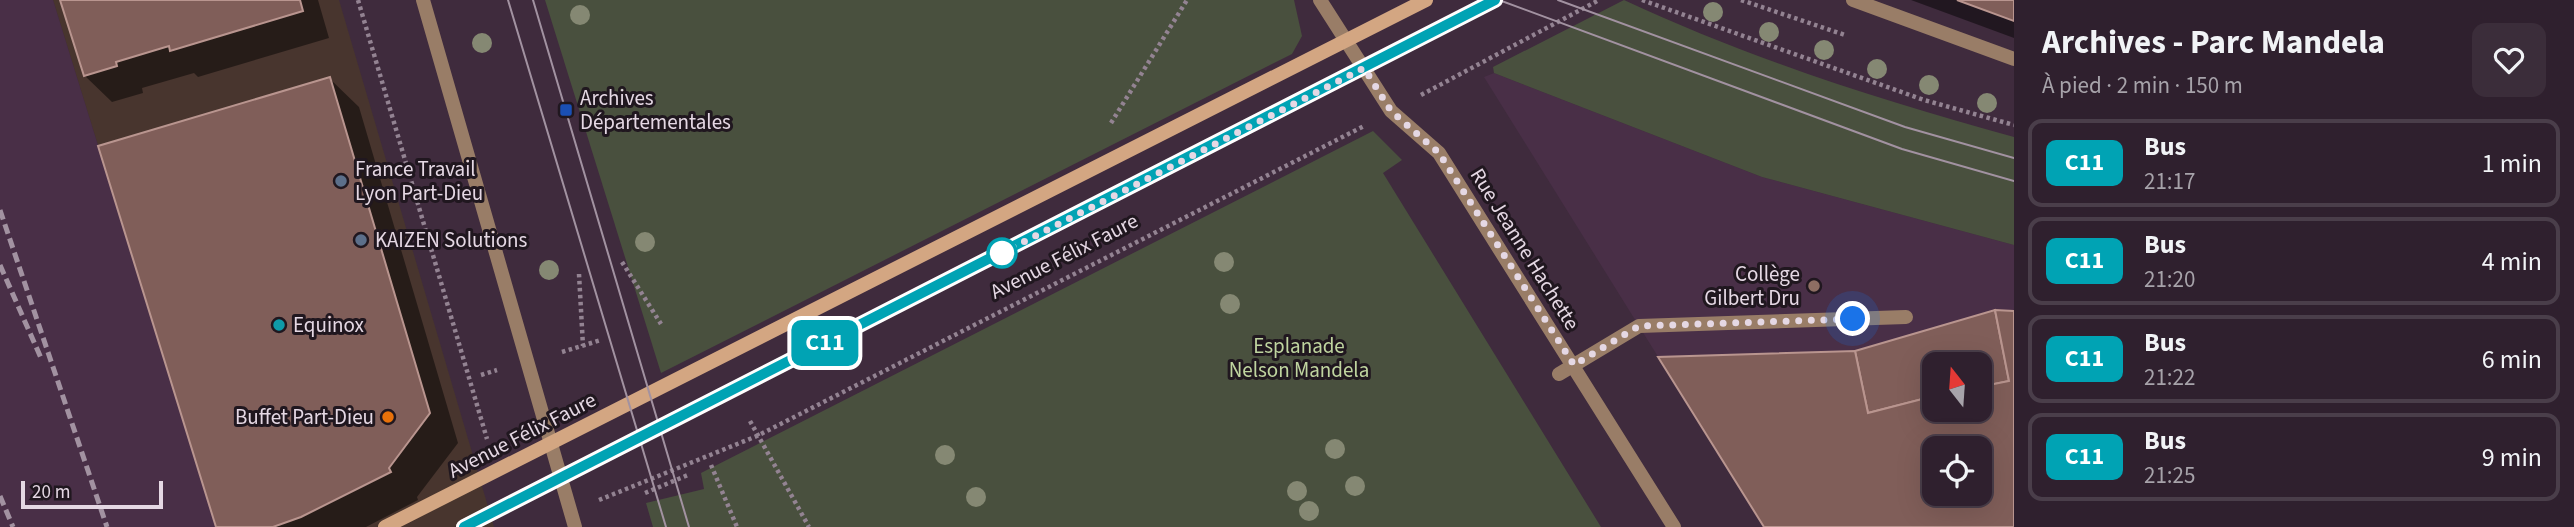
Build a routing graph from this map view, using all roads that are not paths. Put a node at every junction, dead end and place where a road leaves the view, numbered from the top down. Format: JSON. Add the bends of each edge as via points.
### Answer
{"nodes":[{"id":1,"x":423,"y":0,"type":"edge"},
{"id":2,"x":1320,"y":0,"type":"edge"},
{"id":3,"x":1426,"y":0,"type":"edge"},
{"id":4,"x":1495,"y":0,"type":"edge"},
{"id":5,"x":1853,"y":0,"type":"edge"},
{"id":6,"x":1347,"y":41,"type":"junction"},
{"id":7,"x":2014,"y":60,"type":"edge"},
{"id":8,"x":1364,"y":68,"type":"junction"},
{"id":9,"x":1906,"y":317,"type":"dead end"},
{"id":10,"x":1574,"y":365,"type":"junction"},
{"id":11,"x":1559,"y":374,"type":"dead end"},
{"id":12,"x":550,"y":443,"type":"junction"},
{"id":13,"x":561,"y":477,"type":"junction"},
{"id":14,"x":385,"y":527,"type":"edge"},
{"id":15,"x":464,"y":527,"type":"edge"},
{"id":16,"x":575,"y":527,"type":"edge"},
{"id":17,"x":1674,"y":527,"type":"edge"}],
"edges":[{"from":1,"to":12,"type":"street"},
{"from":2,"to":6,"type":"street","name":"Rue Jeanne Hachette"},
{"from":3,"to":6,"type":"main road","name":"Avenue Félix Faure"},
{"from":4,"to":8,"type":"street","name":"Avenue Félix Faure"},
{"from":5,"to":7,"type":"street"},
{"from":6,"to":8,"type":"street","name":"Rue Jeanne Hachette"},
{"from":6,"to":12,"type":"main road","name":"Avenue Félix Faure"},
{"from":8,"to":10,"type":"street","name":"Rue Jeanne Hachette","via":[[1391,111],[1439,153]]},
{"from":8,"to":13,"type":"street","name":"Avenue Félix Faure"},
{"from":9,"to":10,"type":"street","via":[[1639,326]]},
{"from":10,"to":11,"type":"street"},
{"from":10,"to":17,"type":"street","name":"Rue Jeanne Hachette"},
{"from":12,"to":13,"type":"street"},
{"from":12,"to":14,"type":"main road","name":"Avenue Félix Faure"},
{"from":13,"to":15,"type":"street","name":"Avenue Félix Faure"},
{"from":13,"to":16,"type":"street"}]}
